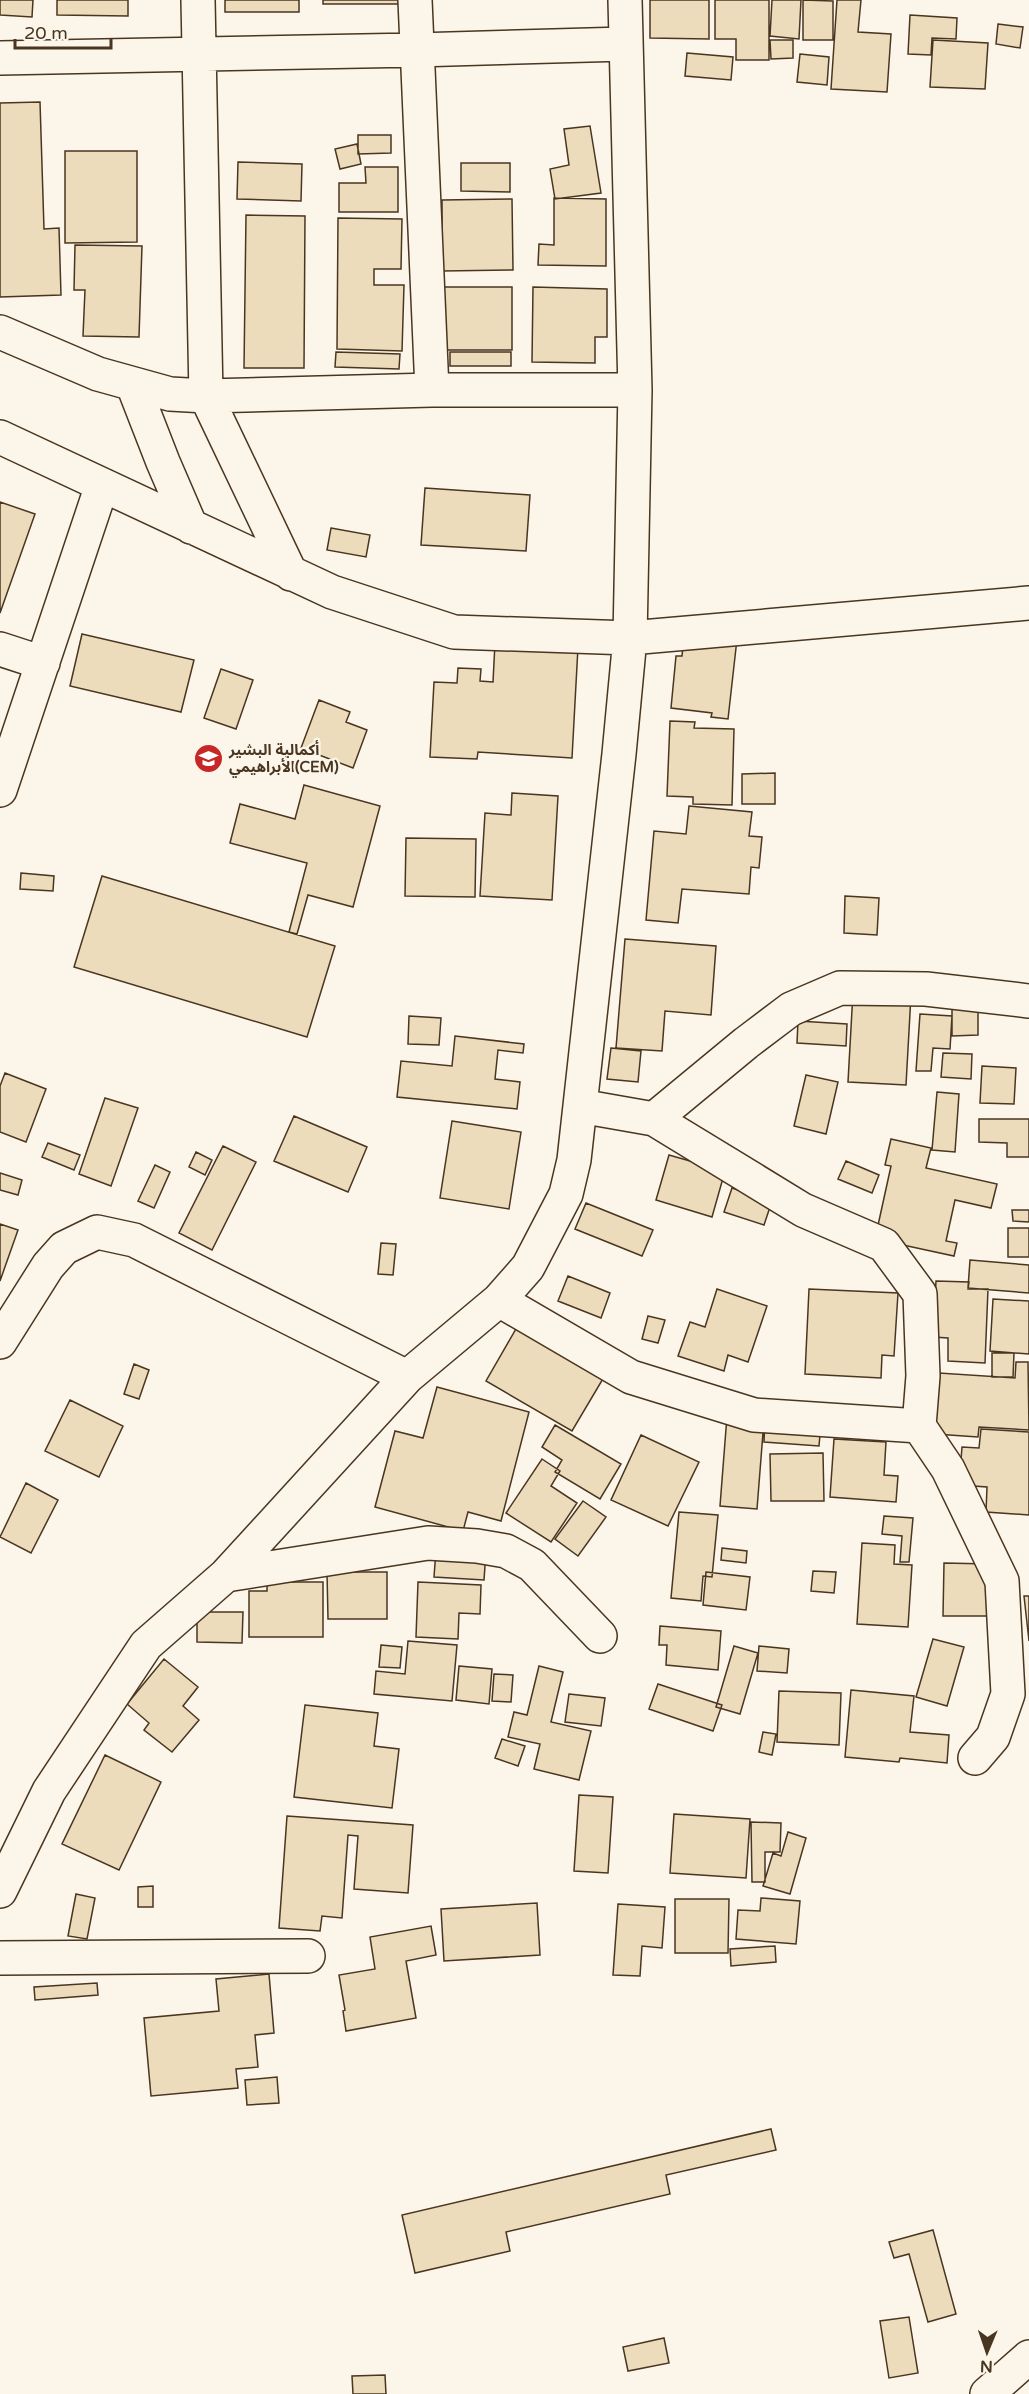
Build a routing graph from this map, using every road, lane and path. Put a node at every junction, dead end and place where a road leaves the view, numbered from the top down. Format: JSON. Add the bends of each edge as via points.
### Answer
{"nodes":[{"id":1,"x":198,"y":0,"type":"edge"},
{"id":2,"x":415,"y":0,"type":"edge"},
{"id":3,"x":625,"y":0,"type":"edge"},
{"id":4,"x":625,"y":44,"type":"junction"},
{"id":5,"x":416,"y":50,"type":"junction"},
{"id":6,"x":200,"y":52,"type":"junction"},
{"id":7,"x":0,"y":58,"type":"edge"},
{"id":8,"x":0,"y":332,"type":"edge"},
{"id":9,"x":133,"y":385,"type":"junction"},
{"id":10,"x":432,"y":390,"type":"junction"},
{"id":11,"x":635,"y":390,"type":"junction"},
{"id":12,"x":206,"y":396,"type":"junction"},
{"id":13,"x":0,"y":437,"type":"edge"},
{"id":14,"x":102,"y":485,"type":"junction"},
{"id":15,"x":191,"y":527,"type":"junction"},
{"id":16,"x":291,"y":574,"type":"junction"},
{"id":17,"x":1029,"y":603,"type":"edge"},
{"id":18,"x":630,"y":638,"type":"junction"},
{"id":19,"x":0,"y":649,"type":"edge"},
{"id":20,"x":44,"y":663,"type":"junction"},
{"id":21,"x":0,"y":790,"type":"edge"},
{"id":22,"x":1029,"y":1001,"type":"edge"},
{"id":23,"x":580,"y":1106,"type":"junction"},
{"id":24,"x":654,"y":1119,"type":"junction"},
{"id":25,"x":499,"y":1300,"type":"junction"},
{"id":26,"x":0,"y":1342,"type":"edge"},
{"id":27,"x":407,"y":1377,"type":"junction"},
{"id":28,"x":919,"y":1426,"type":"junction"},
{"id":29,"x":226,"y":1575,"type":"junction"},
{"id":30,"x":600,"y":1636,"type":"dead end"},
{"id":31,"x":975,"y":1758,"type":"dead end"},
{"id":32,"x":0,"y":1891,"type":"edge"},
{"id":33,"x":308,"y":1956,"type":"dead end"},
{"id":34,"x":0,"y":1958,"type":"edge"},
{"id":35,"x":1029,"y":2357,"type":"edge"},
{"id":36,"x":987,"y":2394,"type":"edge"}],
"edges":[{"from":1,"to":6,"type":"street"},
{"from":2,"to":5,"type":"street"},
{"from":3,"to":4,"type":"street"},
{"from":4,"to":5,"type":"street"},
{"from":4,"to":11,"type":"street"},
{"from":5,"to":6,"type":"street"},
{"from":5,"to":10,"type":"street"},
{"from":6,"to":7,"type":"street"},
{"from":6,"to":12,"type":"street"},
{"from":8,"to":9,"type":"street"},
{"from":9,"to":12,"type":"street","via":[[170,394]]},
{"from":9,"to":15,"type":"street"},
{"from":10,"to":11,"type":"street"},
{"from":10,"to":12,"type":"street"},
{"from":11,"to":18,"type":"street"},
{"from":12,"to":16,"type":"street"},
{"from":13,"to":14,"type":"street"},
{"from":14,"to":15,"type":"street"},
{"from":14,"to":20,"type":"street"},
{"from":15,"to":16,"type":"street"},
{"from":16,"to":18,"type":"street","via":[[332,592],[454,632]]},
{"from":17,"to":18,"type":"street"},
{"from":18,"to":23,"type":"street"},
{"from":19,"to":20,"type":"street"},
{"from":20,"to":21,"type":"street"},
{"from":22,"to":24,"type":"street","via":[[926,989],[840,988],[791,1009]]},
{"from":23,"to":24,"type":"street"},
{"from":23,"to":25,"type":"street","via":[[566,1194],[528,1267]]},
{"from":24,"to":28,"type":"street","via":[[803,1210],[884,1245],[920,1294],[923,1377]]},
{"from":25,"to":27,"type":"street"},
{"from":25,"to":28,"type":"street","via":[[631,1377],[743,1411]]},
{"from":26,"to":27,"type":"street","via":[[48,1266],[64,1248],[97,1232],[134,1240]]},
{"from":27,"to":29,"type":"street"},
{"from":28,"to":31,"type":"street","via":[[948,1469],[1002,1581],[1008,1694],[993,1737]]},
{"from":29,"to":30,"type":"street","via":[[428,1543],[477,1546],[506,1551],[532,1565]]},
{"from":29,"to":32,"type":"street","via":[[146,1645],[49,1791]]},
{"from":33,"to":34,"type":"street"},
{"from":35,"to":36,"type":"street"}]}
